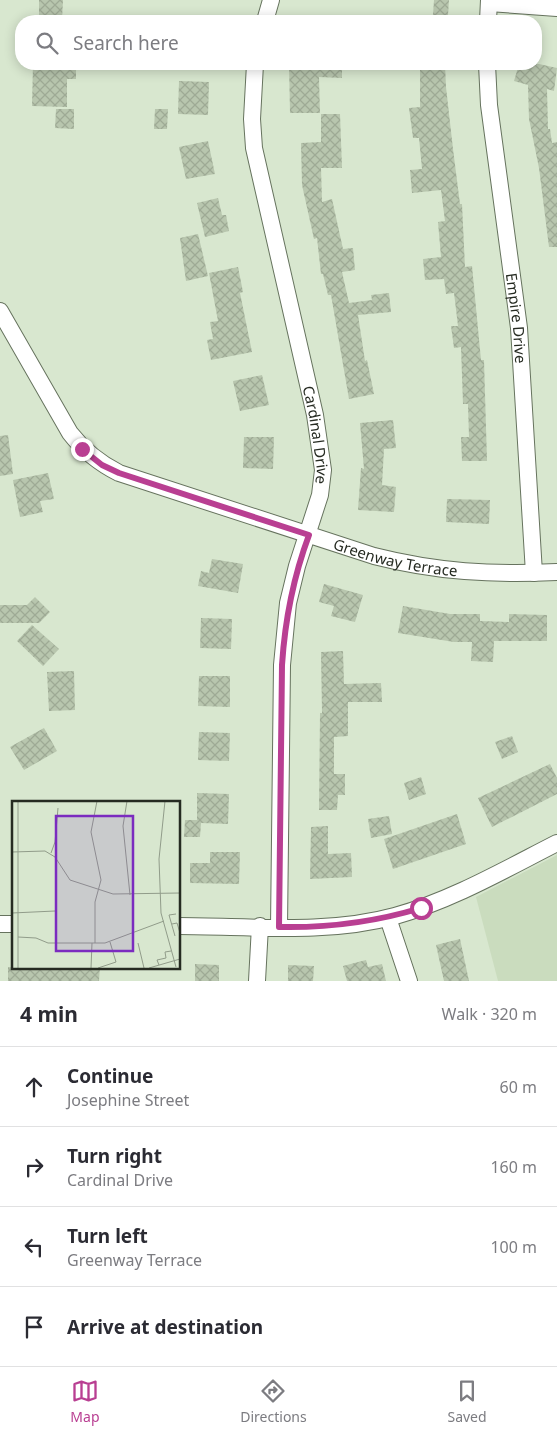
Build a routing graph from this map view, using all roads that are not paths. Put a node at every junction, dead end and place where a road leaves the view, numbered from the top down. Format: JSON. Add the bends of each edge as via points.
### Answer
{"nodes":[{"id":1,"x":271,"y":0,"type":"edge"},
{"id":2,"x":489,"y":2,"type":"edge"},
{"id":3,"x":557,"y":8,"type":"edge"},
{"id":4,"x":267,"y":15,"type":"edge"},
{"id":5,"x":488,"y":15,"type":"edge"},
{"id":6,"x":256,"y":70,"type":"edge"},
{"id":7,"x":487,"y":70,"type":"edge"},
{"id":8,"x":0,"y":311,"type":"edge"},
{"id":9,"x":309,"y":535,"type":"junction"},
{"id":10,"x":557,"y":572,"type":"edge"},
{"id":11,"x":534,"y":573,"type":"junction"},
{"id":12,"x":557,"y":843,"type":"edge"},
{"id":13,"x":388,"y":918,"type":"junction"},
{"id":14,"x":180,"y":926,"type":"edge"},
{"id":15,"x":260,"y":926,"type":"junction"},
{"id":16,"x":279,"y":927,"type":"junction"},
{"id":17,"x":257,"y":981,"type":"edge"},
{"id":18,"x":408,"y":981,"type":"edge"}],
"edges":[{"from":1,"to":4,"type":"street"},
{"from":2,"to":3,"type":"street"},
{"from":2,"to":5,"type":"street"},
{"from":6,"to":9,"type":"street","name":"Cardinal Drive","via":[[252,119],[254,148],[321,449],[320,495]]},
{"from":7,"to":11,"type":"street","name":"Empire Drive","via":[[489,105],[520,328]]},
{"from":8,"to":9,"type":"street","name":"Greenway Terrace","via":[[70,433],[82,449],[102,465]]},
{"from":9,"to":11,"type":"street","name":"Greenway Terrace","via":[[415,567],[490,574]]},
{"from":9,"to":16,"type":"street","name":"Cardinal Drive","via":[[288,603],[283,648]]},
{"from":10,"to":11,"type":"street","name":"Greenway Terrace"},
{"from":12,"to":13,"type":"street","via":[[452,896]]},
{"from":13,"to":16,"type":"street","via":[[351,924]]},
{"from":13,"to":18,"type":"street"},
{"from":14,"to":15,"type":"street"},
{"from":15,"to":16,"type":"street"},
{"from":15,"to":17,"type":"street"}]}
